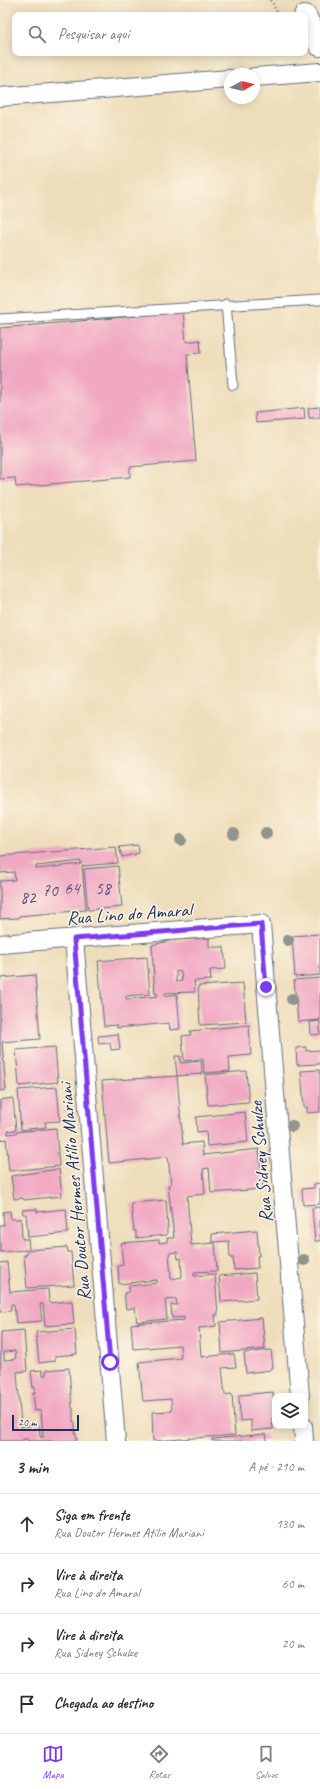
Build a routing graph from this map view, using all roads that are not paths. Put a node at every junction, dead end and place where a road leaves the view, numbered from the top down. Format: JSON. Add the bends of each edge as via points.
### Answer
{"nodes":[{"id":1,"x":297,"y":0,"type":"edge"},
{"id":2,"x":303,"y":12,"type":"edge"},
{"id":3,"x":308,"y":21,"type":"edge"},
{"id":4,"x":320,"y":44,"type":"edge"},
{"id":5,"x":320,"y":72,"type":"edge"},
{"id":6,"x":260,"y":77,"type":"edge"},
{"id":7,"x":224,"y":79,"type":"edge"},
{"id":8,"x":0,"y":97,"type":"edge"},
{"id":9,"x":320,"y":300,"type":"edge"},
{"id":10,"x":226,"y":304,"type":"junction"},
{"id":11,"x":0,"y":318,"type":"edge"},
{"id":12,"x":233,"y":385,"type":"dead end"},
{"id":13,"x":261,"y":924,"type":"joint"},
{"id":14,"x":74,"y":939,"type":"junction"},
{"id":15,"x":0,"y":944,"type":"edge"},
{"id":16,"x":300,"y":1393,"type":"edge"},
{"id":17,"x":303,"y":1429,"type":"edge"},
{"id":18,"x":116,"y":1441,"type":"edge"},
{"id":19,"x":304,"y":1441,"type":"edge"}],
"edges":[{"from":1,"to":2,"type":"main road"},
{"from":3,"to":4,"type":"main road"},
{"from":5,"to":6,"type":"street"},
{"from":7,"to":8,"type":"street"},
{"from":9,"to":10,"type":"lane"},
{"from":10,"to":11,"type":"lane"},
{"from":10,"to":12,"type":"lane"},
{"from":13,"to":14,"type":"street","name":"Rua Lino do Amaral"},
{"from":13,"to":16,"type":"street","name":"Rua Sidney Schulze"},
{"from":14,"to":15,"type":"street","name":"Rua Lino do Amaral"},
{"from":14,"to":18,"type":"street","name":"Rua Doutor Hermes Atílio Mariani"},
{"from":17,"to":19,"type":"street"}]}
